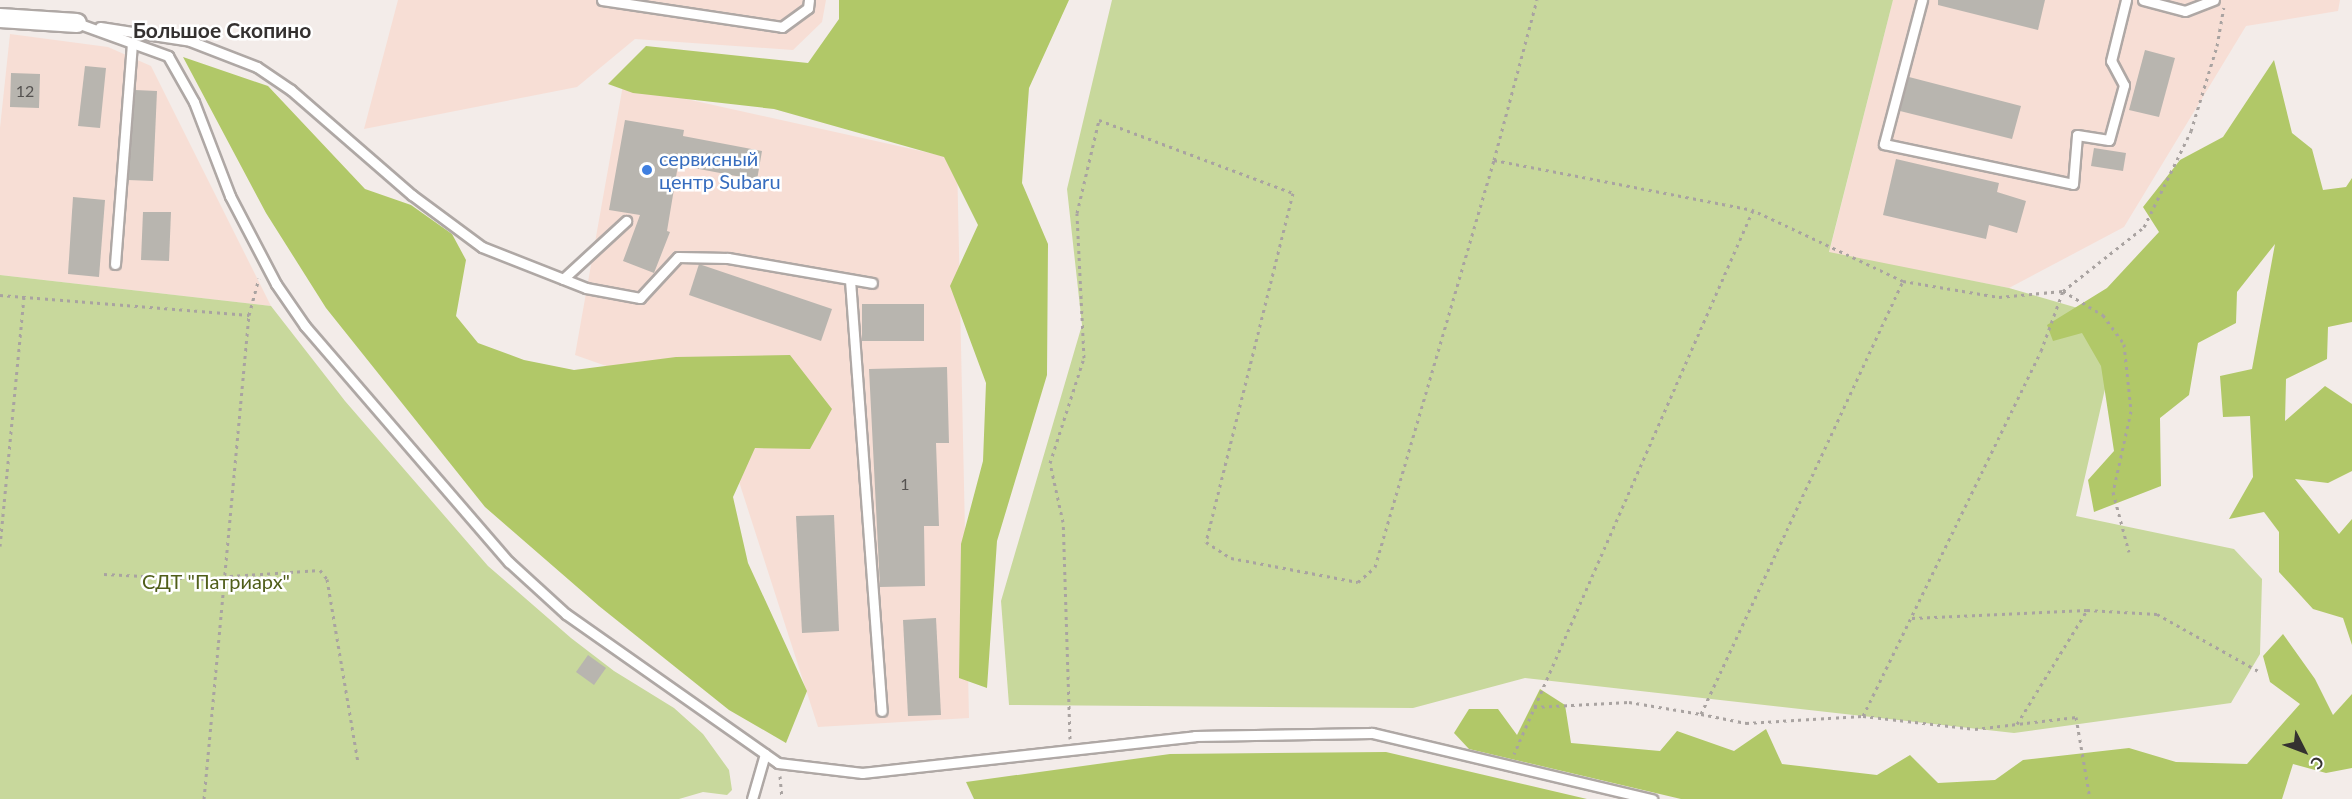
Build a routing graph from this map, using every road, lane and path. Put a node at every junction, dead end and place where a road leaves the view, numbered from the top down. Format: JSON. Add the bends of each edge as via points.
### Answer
{"nodes":[{"id":1,"x":602,"y":0,"type":"edge"},
{"id":2,"x":809,"y":0,"type":"edge"},
{"id":3,"x":1537,"y":0,"type":"edge"},
{"id":4,"x":1922,"y":0,"type":"edge"},
{"id":5,"x":2126,"y":0,"type":"edge"},
{"id":6,"x":2143,"y":0,"type":"edge"},
{"id":7,"x":2214,"y":0,"type":"edge"},
{"id":8,"x":2226,"y":0,"type":"edge"},
{"id":9,"x":0,"y":18,"type":"edge"},
{"id":10,"x":77,"y":23,"type":"junction"},
{"id":11,"x":132,"y":43,"type":"junction"},
{"id":12,"x":1494,"y":160,"type":"junction"},
{"id":13,"x":1753,"y":210,"type":"junction"},
{"id":14,"x":626,"y":221,"type":"dead end"},
{"id":15,"x":264,"y":262,"type":"junction"},
{"id":16,"x":115,"y":264,"type":"dead end"},
{"id":17,"x":563,"y":279,"type":"junction"},
{"id":18,"x":850,"y":280,"type":"junction"},
{"id":19,"x":1903,"y":281,"type":"junction"},
{"id":20,"x":872,"y":284,"type":"dead end"},
{"id":21,"x":2063,"y":291,"type":"junction"},
{"id":22,"x":0,"y":295,"type":"edge"},
{"id":23,"x":24,"y":297,"type":"junction"},
{"id":24,"x":249,"y":315,"type":"junction"},
{"id":25,"x":0,"y":546,"type":"edge"},
{"id":26,"x":2129,"y":552,"type":"dead end"},
{"id":27,"x":104,"y":574,"type":"dead end"},
{"id":28,"x":223,"y":580,"type":"junction"},
{"id":29,"x":2087,"y":610,"type":"junction"},
{"id":30,"x":1911,"y":618,"type":"junction"},
{"id":31,"x":2260,"y":672,"type":"dead end"},
{"id":32,"x":1534,"y":706,"type":"junction"},
{"id":33,"x":882,"y":711,"type":"dead end"},
{"id":34,"x":1701,"y":714,"type":"junction"},
{"id":35,"x":1863,"y":716,"type":"junction"},
{"id":36,"x":2017,"y":724,"type":"junction"},
{"id":37,"x":1070,"y":750,"type":"junction"},
{"id":38,"x":765,"y":754,"type":"junction"},
{"id":39,"x":358,"y":763,"type":"dead end"},
{"id":40,"x":778,"y":763,"type":"junction"},
{"id":41,"x":1509,"y":766,"type":"junction"},
{"id":42,"x":204,"y":799,"type":"edge"},
{"id":43,"x":752,"y":799,"type":"edge"},
{"id":44,"x":782,"y":799,"type":"edge"},
{"id":45,"x":1652,"y":799,"type":"edge"},
{"id":46,"x":2090,"y":799,"type":"edge"}],
"edges":[{"from":1,"to":2,"type":"lane","via":[[782,27],[808,9]]},
{"from":3,"to":12,"type":"path"},
{"from":4,"to":5,"type":"lane","via":[[1884,144],[2073,184],[2077,135],[2109,140],[2124,85],[2111,61]]},
{"from":6,"to":7,"type":"lane","via":[[2185,11]]},
{"from":8,"to":21,"type":"path","via":[[2217,46],[2191,131],[2144,227]]},
{"from":9,"to":10,"type":"street"},
{"from":10,"to":11,"type":"lane"},
{"from":10,"to":17,"type":"lane","via":[[190,41],[257,67],[291,90],[412,195],[482,248]]},
{"from":11,"to":15,"type":"lane","via":[[168,56],[194,102],[230,196]]},
{"from":11,"to":16,"type":"lane"},
{"from":12,"to":13,"type":"path"},
{"from":12,"to":37,"type":"path","via":[[1375,567],[1358,582],[1230,558],[1206,542],[1293,193],[1099,120],[1077,213],[1084,358],[1050,463],[1063,522]]},
{"from":13,"to":19,"type":"path"},
{"from":13,"to":32,"type":"path"},
{"from":14,"to":17,"type":"lane"},
{"from":15,"to":24,"type":"path"},
{"from":15,"to":38,"type":"lane","via":[[305,326],[509,562],[566,614]]},
{"from":17,"to":18,"type":"lane","via":[[586,288],[640,298],[678,257],[728,258]]},
{"from":18,"to":20,"type":"lane"},
{"from":18,"to":33,"type":"lane"},
{"from":19,"to":21,"type":"path","via":[[1999,297]]},
{"from":19,"to":34,"type":"path"},
{"from":21,"to":26,"type":"path","via":[[2103,315],[2124,344],[2131,411],[2113,492]]},
{"from":21,"to":30,"type":"path","via":[[2041,351]]},
{"from":22,"to":23,"type":"path"},
{"from":23,"to":24,"type":"path"},
{"from":23,"to":25,"type":"path"},
{"from":24,"to":28,"type":"path"},
{"from":27,"to":28,"type":"path"},
{"from":28,"to":39,"type":"path","via":[[230,576],[320,570],[327,579]]},
{"from":28,"to":42,"type":"path"},
{"from":29,"to":30,"type":"path"},
{"from":29,"to":31,"type":"path","via":[[2157,614]]},
{"from":29,"to":36,"type":"path"},
{"from":30,"to":35,"type":"path"},
{"from":32,"to":34,"type":"path","via":[[1629,702]]},
{"from":32,"to":41,"type":"path"},
{"from":34,"to":35,"type":"path","via":[[1746,723]]},
{"from":35,"to":36,"type":"path","via":[[1976,729]]},
{"from":36,"to":46,"type":"path","via":[[2076,717]]},
{"from":37,"to":40,"type":"lane","via":[[862,773]]},
{"from":37,"to":41,"type":"lane","via":[[1195,736],[1372,733]]},
{"from":38,"to":40,"type":"lane"},
{"from":38,"to":43,"type":"lane"},
{"from":40,"to":44,"type":"path"},
{"from":41,"to":45,"type":"lane"}]}
